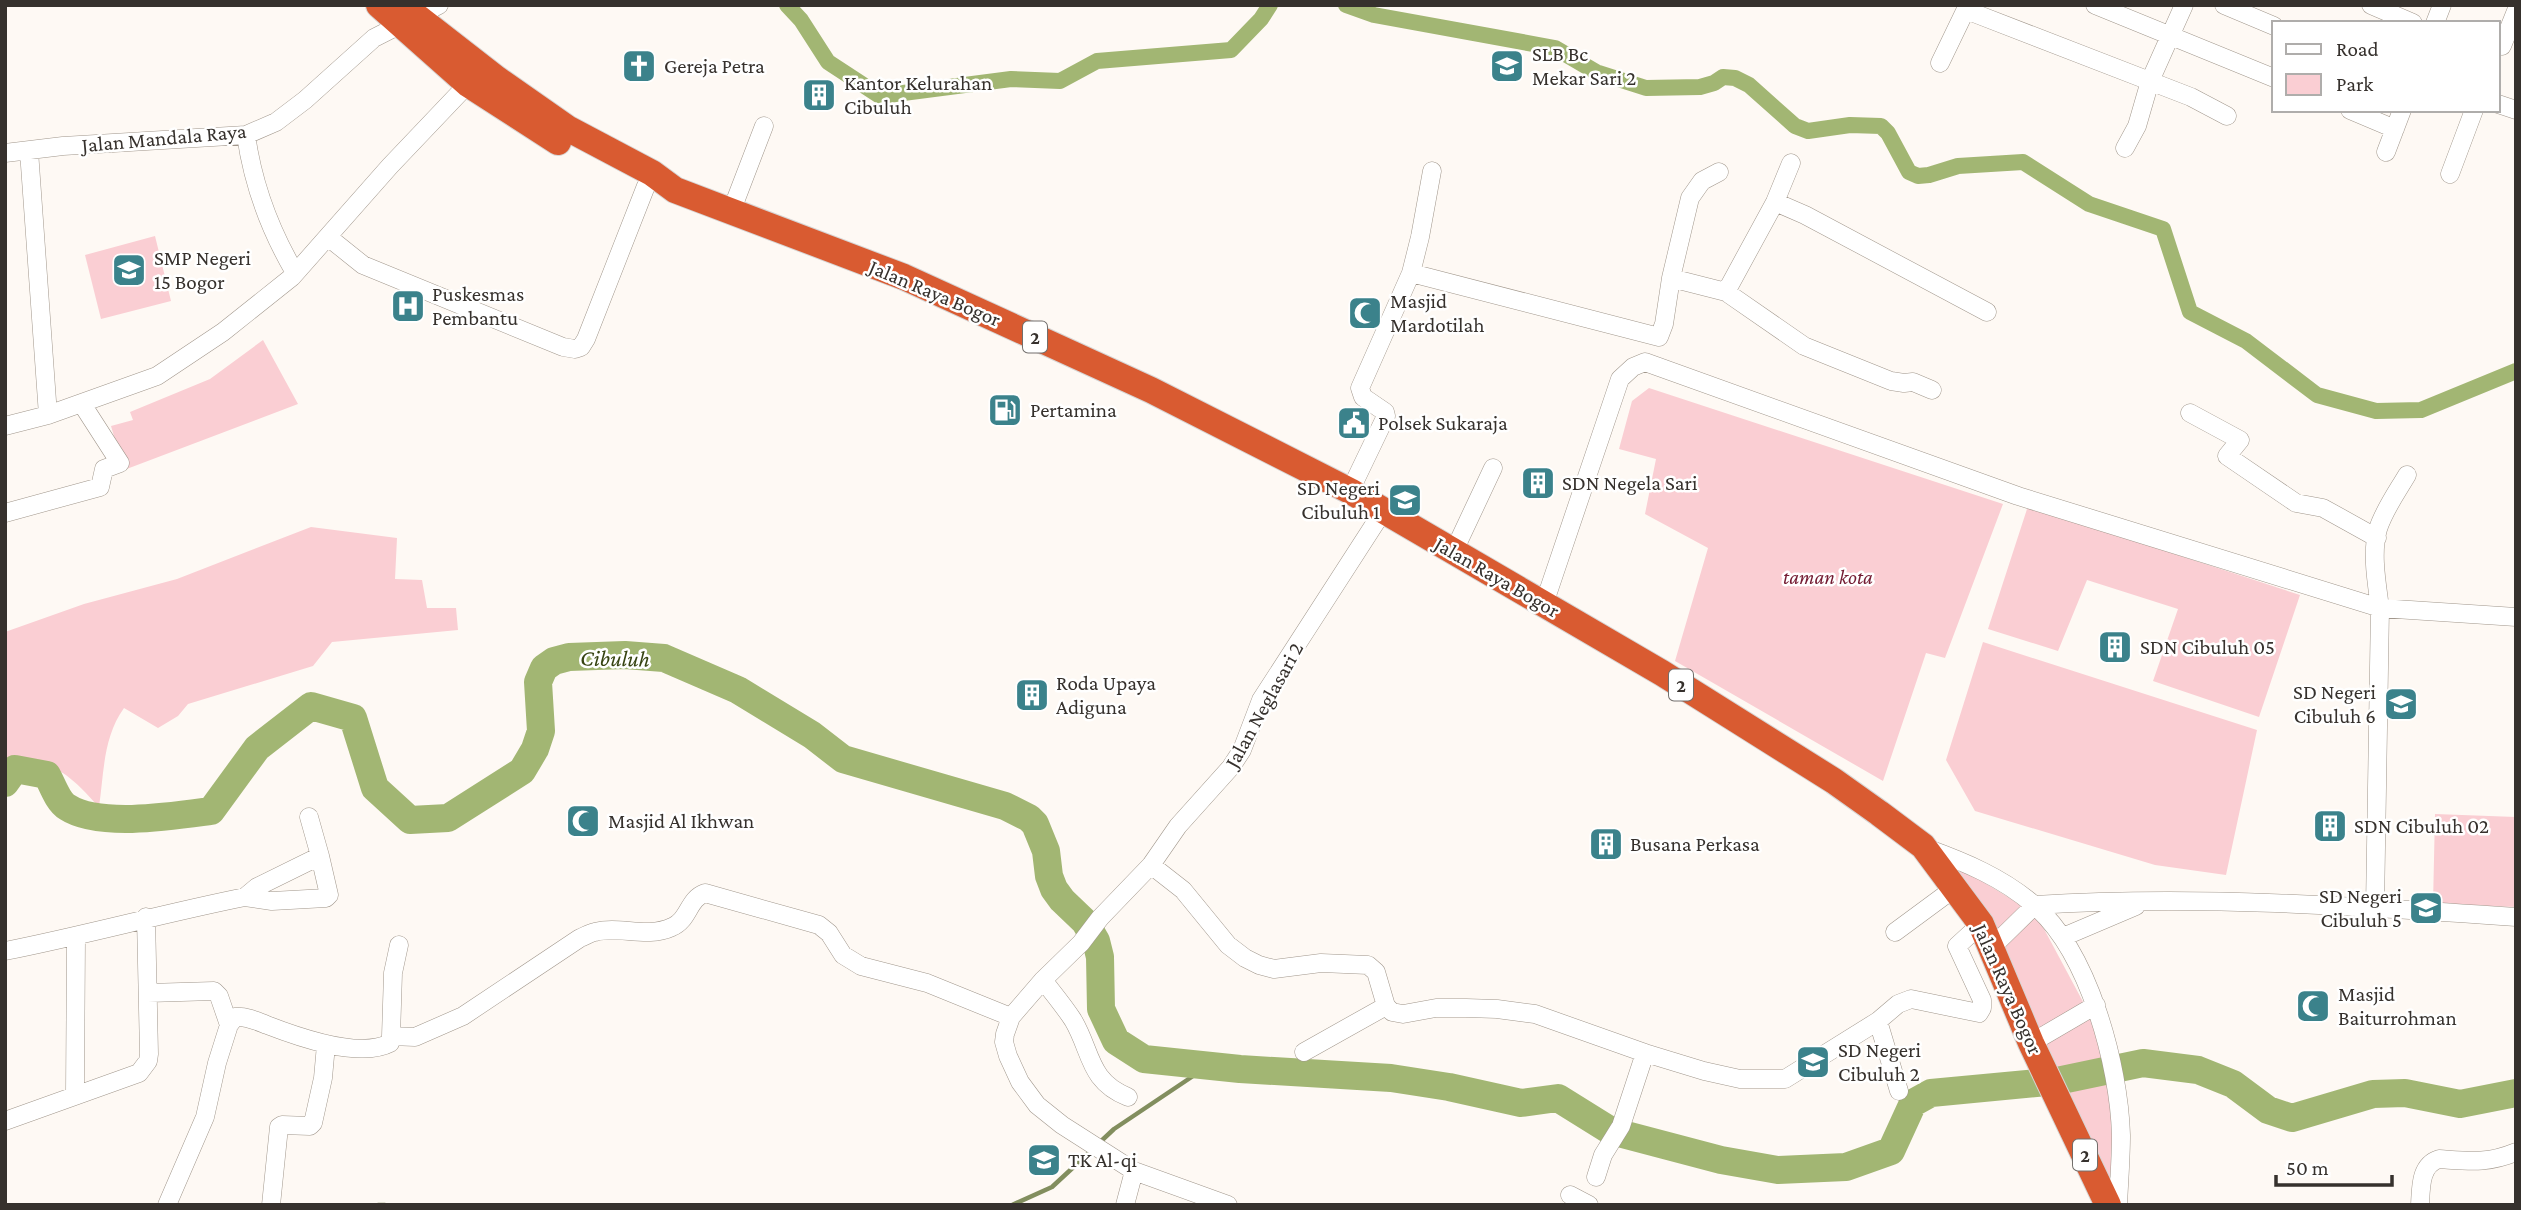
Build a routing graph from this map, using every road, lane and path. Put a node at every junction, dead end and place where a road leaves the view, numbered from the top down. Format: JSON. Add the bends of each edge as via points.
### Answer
{"nodes":[{"id":1,"x":439,"y":5,"type":"edge"},
{"id":2,"x":2095,"y":5,"type":"edge"},
{"id":3,"x":2184,"y":5,"type":"edge"},
{"id":4,"x":2224,"y":5,"type":"edge"},
{"id":5,"x":2371,"y":5,"type":"edge"},
{"id":6,"x":2501,"y":5,"type":"edge"},
{"id":7,"x":1967,"y":8,"type":"edge"},
{"id":8,"x":395,"y":11,"type":"edge"},
{"id":9,"x":2516,"y":11,"type":"edge"},
{"id":10,"x":2408,"y":21,"type":"edge"},
{"id":11,"x":2272,"y":25,"type":"edge"},
{"id":12,"x":2172,"y":35,"type":"junction"},
{"id":13,"x":2505,"y":49,"type":"edge"},
{"id":14,"x":1940,"y":63,"type":"dead end"},
{"id":15,"x":2272,"y":77,"type":"edge"},
{"id":16,"x":2150,"y":81,"type":"junction"},
{"id":17,"x":468,"y":84,"type":"junction"},
{"id":18,"x":2355,"y":112,"type":"edge"},
{"id":19,"x":2401,"y":112,"type":"edge"},
{"id":20,"x":2473,"y":112,"type":"edge"},
{"id":21,"x":2227,"y":116,"type":"dead end"},
{"id":22,"x":764,"y":126,"type":"dead end"},
{"id":23,"x":2395,"y":129,"type":"junction"},
{"id":24,"x":246,"y":135,"type":"junction"},
{"id":25,"x":2125,"y":148,"type":"dead end"},
{"id":26,"x":29,"y":151,"type":"junction"},
{"id":27,"x":2386,"y":152,"type":"dead end"},
{"id":28,"x":5,"y":153,"type":"edge"},
{"id":29,"x":1791,"y":163,"type":"dead end"},
{"id":30,"x":1432,"y":171,"type":"dead end"},
{"id":31,"x":1719,"y":172,"type":"dead end"},
{"id":32,"x":2450,"y":174,"type":"dead end"},
{"id":33,"x":646,"y":186,"type":"junction"},
{"id":34,"x":675,"y":190,"type":"junction"},
{"id":35,"x":1775,"y":202,"type":"junction"},
{"id":36,"x":731,"y":212,"type":"junction"},
{"id":37,"x":328,"y":237,"type":"junction"},
{"id":38,"x":295,"y":271,"type":"junction"},
{"id":39,"x":1411,"y":273,"type":"junction"},
{"id":40,"x":1671,"y":278,"type":"junction"},
{"id":41,"x":1726,"y":292,"type":"junction"},
{"id":42,"x":1987,"y":312,"type":"dead end"},
{"id":43,"x":1933,"y":390,"type":"dead end"},
{"id":44,"x":82,"y":404,"type":"junction"},
{"id":45,"x":2190,"y":413,"type":"dead end"},
{"id":46,"x":48,"y":415,"type":"junction"},
{"id":47,"x":5,"y":426,"type":"edge"},
{"id":48,"x":1493,"y":468,"type":"dead end"},
{"id":49,"x":2407,"y":475,"type":"dead end"},
{"id":50,"x":1350,"y":491,"type":"junction"},
{"id":51,"x":1383,"y":511,"type":"junction"},
{"id":52,"x":5,"y":513,"type":"edge"},
{"id":53,"x":2377,"y":538,"type":"junction"},
{"id":54,"x":1454,"y":551,"type":"junction"},
{"id":55,"x":1544,"y":604,"type":"junction"},
{"id":56,"x":2380,"y":608,"type":"junction"},
{"id":57,"x":2516,"y":617,"type":"edge"},
{"id":58,"x":309,"y":817,"type":"dead end"},
{"id":59,"x":1923,"y":846,"type":"junction"},
{"id":60,"x":320,"y":856,"type":"junction"},
{"id":61,"x":1151,"y":865,"type":"junction"},
{"id":62,"x":1956,"y":887,"type":"junction"},
{"id":63,"x":246,"y":897,"type":"junction"},
{"id":64,"x":2142,"y":902,"type":"junction"},
{"id":65,"x":2035,"y":905,"type":"junction"},
{"id":66,"x":2375,"y":907,"type":"junction"},
{"id":67,"x":146,"y":917,"type":"junction"},
{"id":68,"x":2516,"y":917,"type":"edge"},
{"id":69,"x":1895,"y":932,"type":"dead end"},
{"id":70,"x":1987,"y":936,"type":"junction"},
{"id":71,"x":76,"y":937,"type":"junction"},
{"id":72,"x":2063,"y":937,"type":"junction"},
{"id":73,"x":399,"y":945,"type":"dead end"},
{"id":74,"x":5,"y":951,"type":"edge"},
{"id":75,"x":1043,"y":980,"type":"junction"},
{"id":76,"x":148,"y":993,"type":"junction"},
{"id":77,"x":2096,"y":1005,"type":"junction"},
{"id":78,"x":1386,"y":1006,"type":"junction"},
{"id":79,"x":1011,"y":1017,"type":"junction"},
{"id":80,"x":1878,"y":1021,"type":"junction"},
{"id":81,"x":229,"y":1025,"type":"junction"},
{"id":82,"x":391,"y":1036,"type":"junction"},
{"id":83,"x":326,"y":1045,"type":"junction"},
{"id":84,"x":2034,"y":1049,"type":"junction"},
{"id":85,"x":1304,"y":1052,"type":"dead end"},
{"id":86,"x":1645,"y":1053,"type":"junction"},
{"id":87,"x":1899,"y":1091,"type":"dead end"},
{"id":88,"x":75,"y":1095,"type":"junction"},
{"id":89,"x":1128,"y":1097,"type":"dead end"},
{"id":90,"x":5,"y":1121,"type":"edge"},
{"id":91,"x":2516,"y":1152,"type":"edge"},
{"id":92,"x":1134,"y":1171,"type":"junction"},
{"id":93,"x":1597,"y":1177,"type":"dead end"},
{"id":94,"x":1570,"y":1195,"type":"dead end"},
{"id":95,"x":167,"y":1205,"type":"edge"},
{"id":96,"x":271,"y":1205,"type":"edge"},
{"id":97,"x":1125,"y":1205,"type":"edge"},
{"id":98,"x":1228,"y":1205,"type":"edge"},
{"id":99,"x":1589,"y":1205,"type":"edge"},
{"id":100,"x":2108,"y":1205,"type":"edge"},
{"id":101,"x":2118,"y":1205,"type":"edge"},
{"id":102,"x":2420,"y":1205,"type":"edge"}],
"edges":[{"from":1,"to":8,"type":"street","name":"Jalan Mandala Raya"},
{"from":2,"to":12,"type":"street"},
{"from":3,"to":12,"type":"street"},
{"from":4,"to":11,"type":"street"},
{"from":5,"to":10,"type":"street"},
{"from":6,"to":9,"type":"street"},
{"from":7,"to":14,"type":"street"},
{"from":7,"to":16,"type":"street"},
{"from":8,"to":17,"type":"highway","name":"Jalan Raya Bogor","number":"2"},
{"from":8,"to":24,"type":"street","name":"Jalan Mandala Raya","via":[[374,38],[295,107],[276,122]]},
{"from":8,"to":34,"type":"highway","name":"Jalan Raya Bogor","number":"2","via":[[567,128]]},
{"from":9,"to":13,"type":"street"},
{"from":12,"to":15,"type":"street"},
{"from":12,"to":16,"type":"street"},
{"from":16,"to":21,"type":"street"},
{"from":16,"to":25,"type":"street","via":[[2137,126]]},
{"from":17,"to":33,"type":"highway","name":"Jalan Raya Bogor","number":"2","via":[[547,137]]},
{"from":17,"to":37,"type":"street"},
{"from":18,"to":23,"type":"street"},
{"from":19,"to":23,"type":"street"},
{"from":20,"to":32,"type":"street"},
{"from":22,"to":36,"type":"street"},
{"from":23,"to":27,"type":"street"},
{"from":24,"to":26,"type":"street","name":"Jalan Mandala Raya"},
{"from":24,"to":38,"type":"street","via":[[264,211]]},
{"from":26,"to":28,"type":"street","name":"Jalan Mandala Raya"},
{"from":26,"to":46,"type":"street"},
{"from":29,"to":35,"type":"street"},
{"from":30,"to":39,"type":"street"},
{"from":31,"to":40,"type":"street","via":[[1702,181],[1690,198]]},
{"from":33,"to":34,"type":"highway","name":"Jalan Raya Bogor","number":"2"},
{"from":33,"to":37,"type":"street","via":[[586,339],[575,349],[363,265]]},
{"from":34,"to":36,"type":"highway","name":"Jalan Raya Bogor","number":"2"},
{"from":35,"to":41,"type":"street"},
{"from":35,"to":42,"type":"street"},
{"from":36,"to":50,"type":"highway","name":"Jalan Raya Bogor","number":"2","via":[[904,277],[1151,390]]},
{"from":37,"to":38,"type":"street"},
{"from":38,"to":44,"type":"street","via":[[193,354],[157,376]]},
{"from":39,"to":40,"type":"street","via":[[1655,337],[1662,332]]},
{"from":39,"to":50,"type":"street","via":[[1360,388],[1363,397],[1386,416]]},
{"from":40,"to":41,"type":"street"},
{"from":41,"to":43,"type":"street","via":[[1804,346],[1891,381],[1913,382]]},
{"from":44,"to":46,"type":"street"},
{"from":44,"to":52,"type":"street","via":[[120,463],[104,469],[100,487]]},
{"from":45,"to":53,"type":"street","via":[[2239,440],[2227,456],[2296,503],[2323,508]]},
{"from":46,"to":47,"type":"street"},
{"from":48,"to":54,"type":"street"},
{"from":49,"to":53,"type":"street"},
{"from":50,"to":51,"type":"highway","name":"Jalan Raya Bogor","number":"2"},
{"from":51,"to":54,"type":"highway","name":"Jalan Raya Bogor","number":"2"},
{"from":51,"to":61,"type":"street","name":"Jalan Neglasari 2","via":[[1261,700],[1231,767],[1178,826]]},
{"from":53,"to":56,"type":"street"},
{"from":54,"to":55,"type":"highway","name":"Jalan Raya Bogor","number":"2"},
{"from":55,"to":56,"type":"street","via":[[1620,379],[1645,362],[2018,496]]},
{"from":55,"to":59,"type":"highway","name":"Jalan Raya Bogor","number":"2","via":[[1834,781]]},
{"from":56,"to":57,"type":"street"},
{"from":56,"to":66,"type":"street"},
{"from":58,"to":60,"type":"street"},
{"from":59,"to":62,"type":"highway","name":"Jalan Raya Bogor","number":"2"},
{"from":59,"to":65,"type":"street","via":[[1987,872]]},
{"from":60,"to":63,"type":"street"},
{"from":60,"to":63,"type":"street","via":[[326,898],[272,901]]},
{"from":61,"to":75,"type":"street","name":"Jalan Neglasari 2"},
{"from":61,"to":78,"type":"street","via":[[1173,880],[1228,945],[1245,958],[1273,969],[1321,963],[1368,965],[1376,972]]},
{"from":62,"to":69,"type":"street"},
{"from":62,"to":70,"type":"highway","name":"Jalan Raya Bogor","number":"2"},
{"from":63,"to":67,"type":"street"},
{"from":64,"to":65,"type":"street"},
{"from":64,"to":66,"type":"street"},
{"from":64,"to":72,"type":"street"},
{"from":65,"to":70,"type":"street"},
{"from":65,"to":72,"type":"street"},
{"from":66,"to":68,"type":"street"},
{"from":67,"to":71,"type":"street"},
{"from":67,"to":76,"type":"street"},
{"from":70,"to":80,"type":"street","via":[[1957,946],[1982,1000],[1979,1013],[1911,999]]},
{"from":70,"to":84,"type":"highway","name":"Jalan Raya Bogor","number":"2"},
{"from":71,"to":74,"type":"street"},
{"from":71,"to":88,"type":"street"},
{"from":72,"to":77,"type":"street"},
{"from":73,"to":82,"type":"street","via":[[393,972]]},
{"from":75,"to":79,"type":"street","name":"Jalan Neglasari 2"},
{"from":75,"to":89,"type":"street","via":[[1071,1017],[1093,1070]]},
{"from":76,"to":81,"type":"street","via":[[214,991]]},
{"from":76,"to":88,"type":"street","via":[[149,1054],[145,1066],[139,1073]]},
{"from":77,"to":84,"type":"street"},
{"from":77,"to":101,"type":"street","via":[[2121,1133]]},
{"from":78,"to":85,"type":"street"},
{"from":78,"to":86,"type":"street","via":[[1403,1014],[1466,1008],[1535,1014]]},
{"from":79,"to":82,"type":"street","via":[[927,983],[862,966],[843,955],[819,925],[705,893],[694,899],[674,927],[638,933],[596,931],[463,1016],[415,1037]]},
{"from":79,"to":92,"type":"street","via":[[1004,1042],[1020,1082],[1037,1105]]},
{"from":80,"to":86,"type":"street","via":[[1785,1079],[1740,1079]]},
{"from":80,"to":87,"type":"street"},
{"from":81,"to":83,"type":"street","via":[[235,1017],[258,1020]]},
{"from":81,"to":95,"type":"street","via":[[205,1117]]},
{"from":82,"to":83,"type":"street","via":[[390,1043],[376,1048]]},
{"from":83,"to":96,"type":"street","via":[[313,1123],[279,1127]]},
{"from":84,"to":100,"type":"highway","name":"Jalan Raya Bogor","number":"2"},
{"from":86,"to":93,"type":"street"},
{"from":88,"to":90,"type":"street"},
{"from":91,"to":102,"type":"street","via":[[2484,1162],[2432,1161],[2424,1172]]},
{"from":92,"to":97,"type":"street"},
{"from":92,"to":98,"type":"street"},
{"from":94,"to":99,"type":"street"}]}
